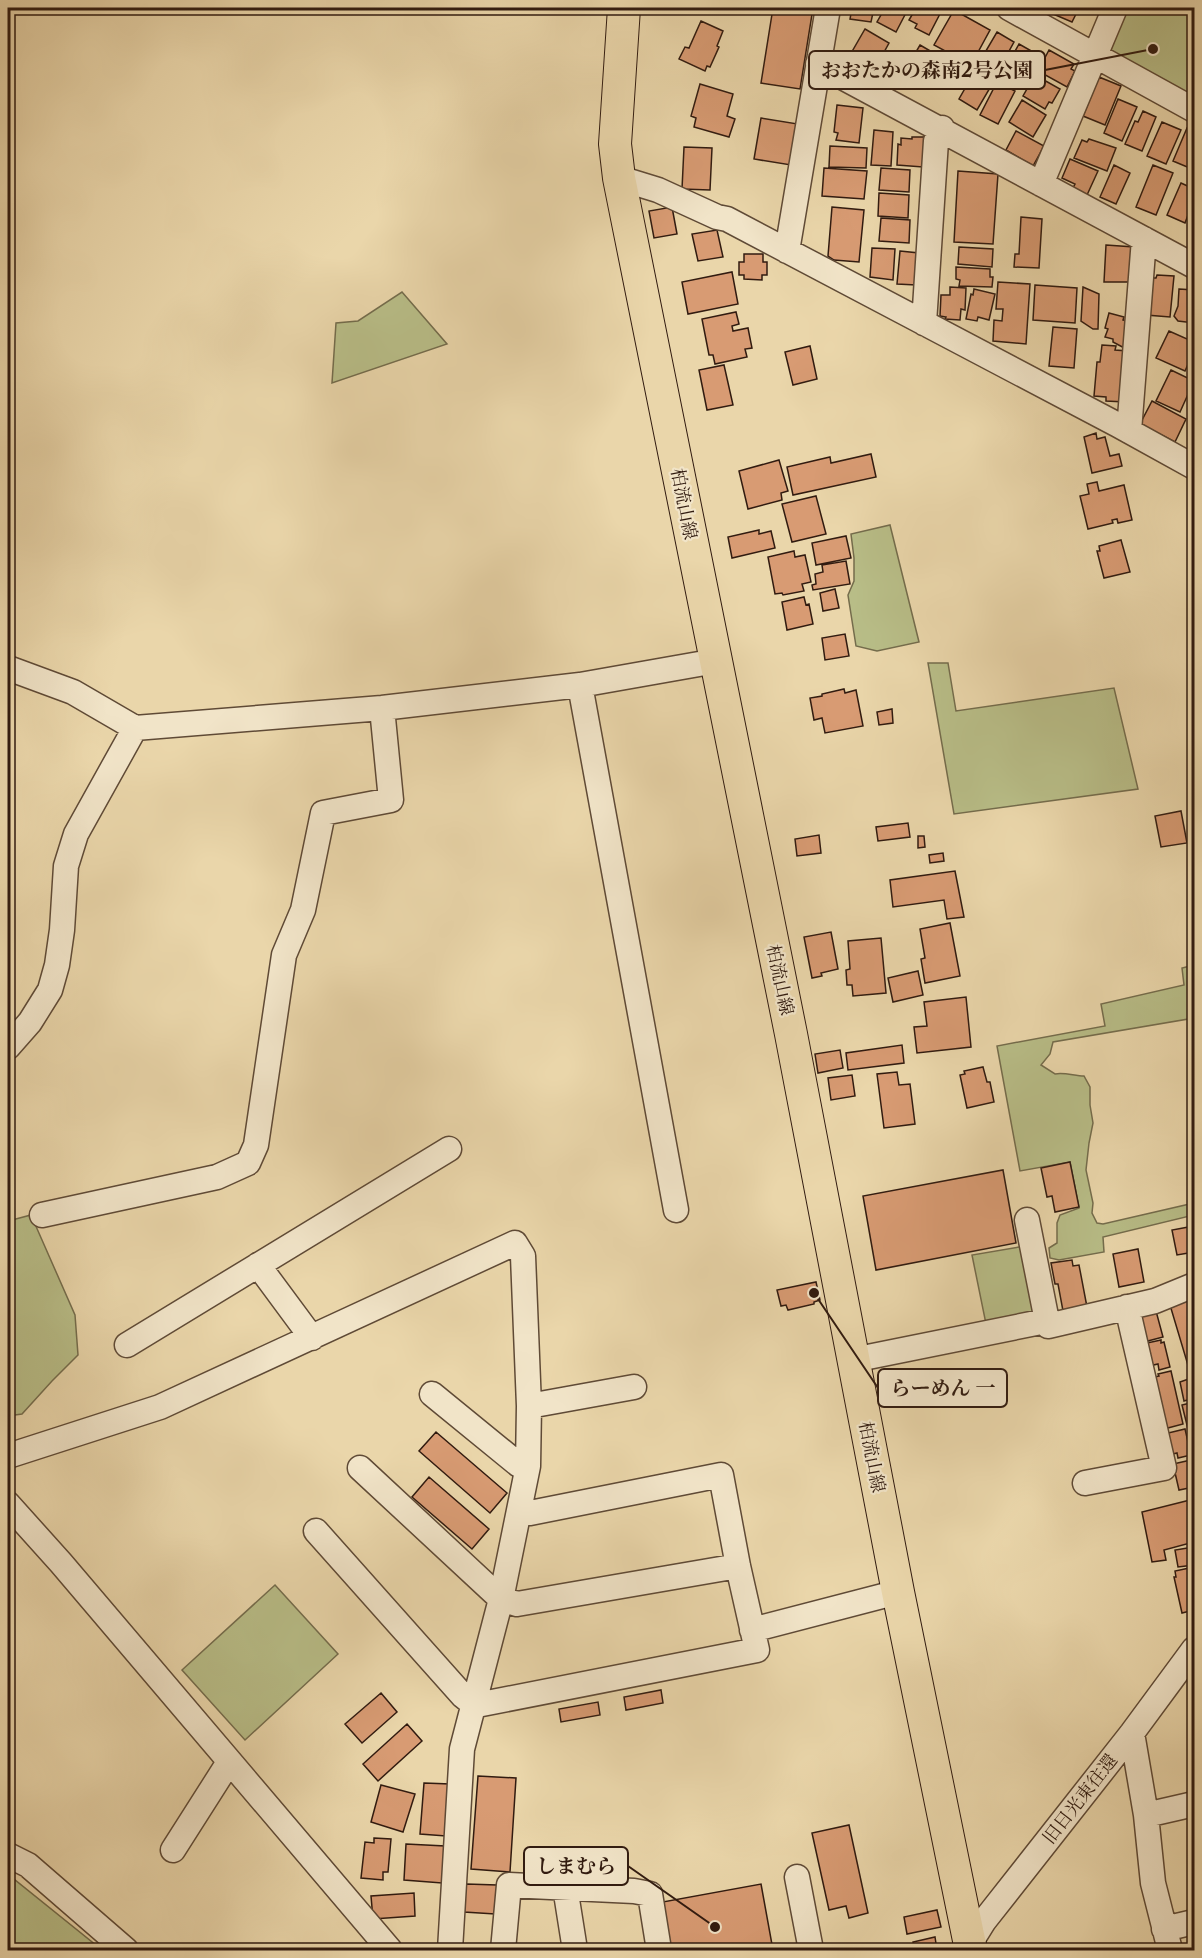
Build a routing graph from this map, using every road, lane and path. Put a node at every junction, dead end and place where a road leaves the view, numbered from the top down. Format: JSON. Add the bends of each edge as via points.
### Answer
{"nodes":[{"id":1,"x":624,"y":8,"type":"edge"},
{"id":2,"x":828,"y":8,"type":"edge"},
{"id":3,"x":1009,"y":8,"type":"edge"},
{"id":4,"x":1115,"y":8,"type":"edge"},
{"id":5,"x":1095,"y":54,"type":"junction"},
{"id":6,"x":819,"y":63,"type":"junction"},
{"id":7,"x":1194,"y":110,"type":"edge"},
{"id":8,"x":942,"y":128,"type":"junction"},
{"id":9,"x":620,"y":178,"type":"junction"},
{"id":10,"x":1041,"y":184,"type":"junction"},
{"id":11,"x":1144,"y":239,"type":"junction"},
{"id":12,"x":787,"y":251,"type":"junction"},
{"id":13,"x":1194,"y":266,"type":"edge"},
{"id":14,"x":924,"y":323,"type":"junction"},
{"id":15,"x":1129,"y":431,"type":"junction"},
{"id":16,"x":1194,"y":467,"type":"edge"},
{"id":17,"x":716,"y":661,"type":"junction"},
{"id":18,"x":8,"y":668,"type":"edge"},
{"id":19,"x":580,"y":685,"type":"junction"},
{"id":20,"x":382,"y":708,"type":"junction"},
{"id":21,"x":135,"y":728,"type":"junction"},
{"id":22,"x":8,"y":1047,"type":"edge"},
{"id":23,"x":449,"y":1149,"type":"dead end"},
{"id":24,"x":676,"y":1210,"type":"dead end"},
{"id":25,"x":42,"y":1215,"type":"dead end"},
{"id":26,"x":1027,"y":1220,"type":"dead end"},
{"id":27,"x":258,"y":1265,"type":"junction"},
{"id":28,"x":1194,"y":1285,"type":"edge"},
{"id":29,"x":1127,"y":1307,"type":"junction"},
{"id":30,"x":1046,"y":1321,"type":"junction"},
{"id":31,"x":312,"y":1338,"type":"junction"},
{"id":32,"x":127,"y":1345,"type":"dead end"},
{"id":33,"x":853,"y":1360,"type":"junction"},
{"id":34,"x":634,"y":1387,"type":"dead end"},
{"id":35,"x":432,"y":1394,"type":"dead end"},
{"id":36,"x":529,"y":1406,"type":"junction"},
{"id":37,"x":8,"y":1456,"type":"edge"},
{"id":38,"x":528,"y":1466,"type":"junction"},
{"id":39,"x":360,"y":1468,"type":"dead end"},
{"id":40,"x":1085,"y":1484,"type":"dead end"},
{"id":41,"x":8,"y":1504,"type":"edge"},
{"id":42,"x":520,"y":1511,"type":"junction"},
{"id":43,"x":316,"y":1531,"type":"dead end"},
{"id":44,"x":738,"y":1566,"type":"junction"},
{"id":45,"x":898,"y":1592,"type":"junction"},
{"id":46,"x":501,"y":1599,"type":"junction"},
{"id":47,"x":752,"y":1629,"type":"junction"},
{"id":48,"x":1194,"y":1649,"type":"edge"},
{"id":49,"x":473,"y":1704,"type":"junction"},
{"id":50,"x":1132,"y":1733,"type":"junction"},
{"id":51,"x":229,"y":1762,"type":"junction"},
{"id":52,"x":1194,"y":1803,"type":"edge"},
{"id":53,"x":1146,"y":1815,"type":"junction"},
{"id":54,"x":173,"y":1850,"type":"dead end"},
{"id":55,"x":8,"y":1855,"type":"edge"},
{"id":56,"x":797,"y":1877,"type":"dead end"},
{"id":57,"x":565,"y":1887,"type":"junction"},
{"id":58,"x":1194,"y":1922,"type":"edge"},
{"id":59,"x":1167,"y":1940,"type":"edge"},
{"id":60,"x":969,"y":1948,"type":"edge"},
{"id":61,"x":126,"y":1950,"type":"edge"},
{"id":62,"x":390,"y":1950,"type":"edge"},
{"id":63,"x":450,"y":1950,"type":"edge"},
{"id":64,"x":503,"y":1950,"type":"edge"},
{"id":65,"x":575,"y":1950,"type":"edge"},
{"id":66,"x":659,"y":1950,"type":"edge"},
{"id":67,"x":811,"y":1950,"type":"edge"}],
"edges":[{"from":1,"to":9,"type":"main road","name":"柏流山線","via":[[615,144]]},
{"from":2,"to":6,"type":"street"},
{"from":3,"to":5,"type":"street"},
{"from":4,"to":5,"type":"street"},
{"from":5,"to":7,"type":"street"},
{"from":5,"to":10,"type":"street"},
{"from":6,"to":8,"type":"street"},
{"from":6,"to":12,"type":"street"},
{"from":8,"to":10,"type":"street"},
{"from":8,"to":14,"type":"street","via":[[936,141]]},
{"from":9,"to":12,"type":"street","via":[[727,219]]},
{"from":9,"to":17,"type":"main road","name":"柏流山線"},
{"from":10,"to":11,"type":"street"},
{"from":11,"to":13,"type":"street"},
{"from":11,"to":15,"type":"street"},
{"from":12,"to":14,"type":"street"},
{"from":14,"to":15,"type":"street"},
{"from":15,"to":16,"type":"street"},
{"from":17,"to":19,"type":"street"},
{"from":17,"to":33,"type":"main road","name":"柏流山線"},
{"from":18,"to":21,"type":"street","via":[[73,692]]},
{"from":19,"to":20,"type":"street"},
{"from":19,"to":24,"type":"street"},
{"from":20,"to":21,"type":"street"},
{"from":20,"to":25,"type":"street","via":[[391,800],[323,813],[303,910],[284,956],[256,1145],[248,1163],[217,1178]]},
{"from":21,"to":22,"type":"street","via":[[76,834],[66,866],[62,930],[50,990]]},
{"from":23,"to":27,"type":"street"},
{"from":26,"to":30,"type":"street"},
{"from":27,"to":31,"type":"street"},
{"from":27,"to":32,"type":"street"},
{"from":28,"to":29,"type":"street","via":[[1155,1301]]},
{"from":29,"to":30,"type":"street","via":[[1048,1326]]},
{"from":29,"to":40,"type":"street","via":[[1164,1468]]},
{"from":30,"to":33,"type":"street"},
{"from":31,"to":36,"type":"street","via":[[515,1243],[523,1256]]},
{"from":31,"to":37,"type":"street","via":[[160,1407]]},
{"from":33,"to":45,"type":"main road","name":"柏流山線"},
{"from":34,"to":36,"type":"street"},
{"from":35,"to":38,"type":"street","via":[[519,1466]]},
{"from":36,"to":38,"type":"street"},
{"from":38,"to":42,"type":"street"},
{"from":39,"to":46,"type":"street"},
{"from":41,"to":51,"type":"street"},
{"from":42,"to":44,"type":"street","via":[[530,1514],[721,1475]]},
{"from":42,"to":46,"type":"street"},
{"from":43,"to":49,"type":"street"},
{"from":44,"to":46,"type":"street","via":[[517,1604]]},
{"from":44,"to":47,"type":"street"},
{"from":45,"to":47,"type":"street"},
{"from":45,"to":60,"type":"main road","name":"柏流山線"},
{"from":46,"to":49,"type":"street"},
{"from":47,"to":49,"type":"street","via":[[757,1650]]},
{"from":48,"to":50,"type":"street","name":"旧日光東往還"},
{"from":49,"to":63,"type":"street","via":[[462,1749]]},
{"from":50,"to":53,"type":"street"},
{"from":50,"to":60,"type":"street","name":"旧日光東往還","via":[[984,1922]]},
{"from":51,"to":54,"type":"street"},
{"from":51,"to":62,"type":"street"},
{"from":52,"to":53,"type":"street"},
{"from":53,"to":59,"type":"street","via":[[1152,1883]]},
{"from":55,"to":61,"type":"street","via":[[28,1865]]},
{"from":56,"to":67,"type":"street"},
{"from":57,"to":64,"type":"street","via":[[509,1885]]},
{"from":57,"to":65,"type":"street"},
{"from":57,"to":66,"type":"street","via":[[650,1894]]},
{"from":58,"to":59,"type":"street"}]}
